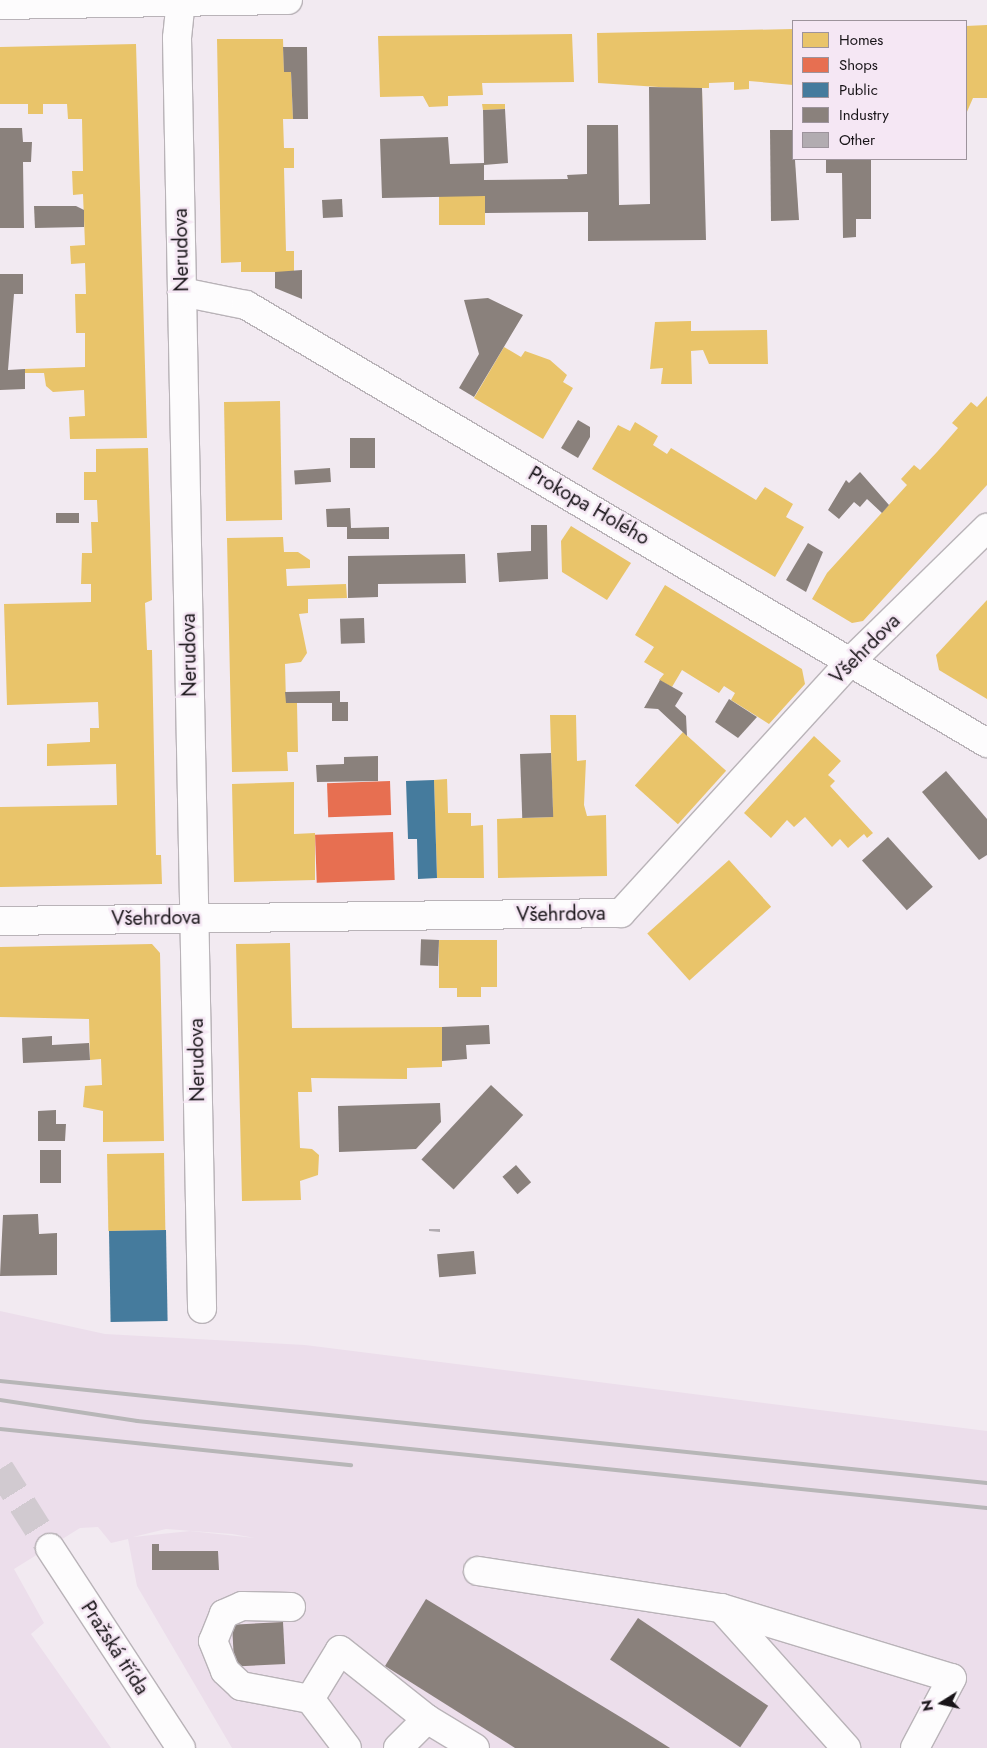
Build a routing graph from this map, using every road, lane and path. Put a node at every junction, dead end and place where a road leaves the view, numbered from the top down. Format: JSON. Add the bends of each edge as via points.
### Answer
{"nodes":[{"id":1,"x":288,"y":0,"type":"edge"},
{"id":2,"x":181,"y":1,"type":"edge"},
{"id":3,"x":0,"y":5,"type":"edge"},
{"id":4,"x":182,"y":292,"type":"junction"},
{"id":5,"x":987,"y":528,"type":"edge"},
{"id":6,"x":852,"y":660,"type":"junction"},
{"id":7,"x":987,"y":743,"type":"edge"},
{"id":8,"x":194,"y":918,"type":"junction"},
{"id":9,"x":0,"y":921,"type":"edge"},
{"id":10,"x":202,"y":1310,"type":"dead end"},
{"id":11,"x":50,"y":1548,"type":"tunnel mouth"},
{"id":12,"x":478,"y":1571,"type":"dead end"},
{"id":13,"x":291,"y":1607,"type":"dead end"},
{"id":14,"x":721,"y":1608,"type":"junction"},
{"id":15,"x":310,"y":1699,"type":"junction"},
{"id":16,"x":427,"y":1719,"type":"junction"},
{"id":17,"x":180,"y":1748,"type":"edge"},
{"id":18,"x":347,"y":1748,"type":"edge"},
{"id":19,"x":398,"y":1748,"type":"edge"},
{"id":20,"x":475,"y":1748,"type":"edge"},
{"id":21,"x":846,"y":1748,"type":"edge"},
{"id":22,"x":916,"y":1748,"type":"edge"}],
"edges":[{"from":1,"to":2,"type":"street"},
{"from":2,"to":3,"type":"street"},
{"from":2,"to":4,"type":"street","name":"Nerudova","via":[[177,38]]},
{"from":4,"to":6,"type":"street","name":"Prokopa Holého","via":[[246,305]]},
{"from":4,"to":8,"type":"street","name":"Nerudova"},
{"from":5,"to":6,"type":"street","name":"Všehrdova"},
{"from":6,"to":7,"type":"street","name":"Prokopa Holého"},
{"from":6,"to":8,"type":"street","name":"Všehrdova","via":[[621,913]]},
{"from":8,"to":9,"type":"street","name":"Všehrdova"},
{"from":8,"to":10,"type":"street","name":"Nerudova"},
{"from":11,"to":17,"type":"street","name":"Pražská třída"},
{"from":12,"to":14,"type":"street"},
{"from":13,"to":15,"type":"street","via":[[242,1606],[224,1614],[213,1642],[225,1671],[241,1686]]},
{"from":14,"to":21,"type":"street"},
{"from":14,"to":22,"type":"street","via":[[952,1678]]},
{"from":15,"to":16,"type":"street","via":[[340,1650]]},
{"from":15,"to":18,"type":"street"},
{"from":16,"to":19,"type":"street"},
{"from":16,"to":20,"type":"street"}]}
